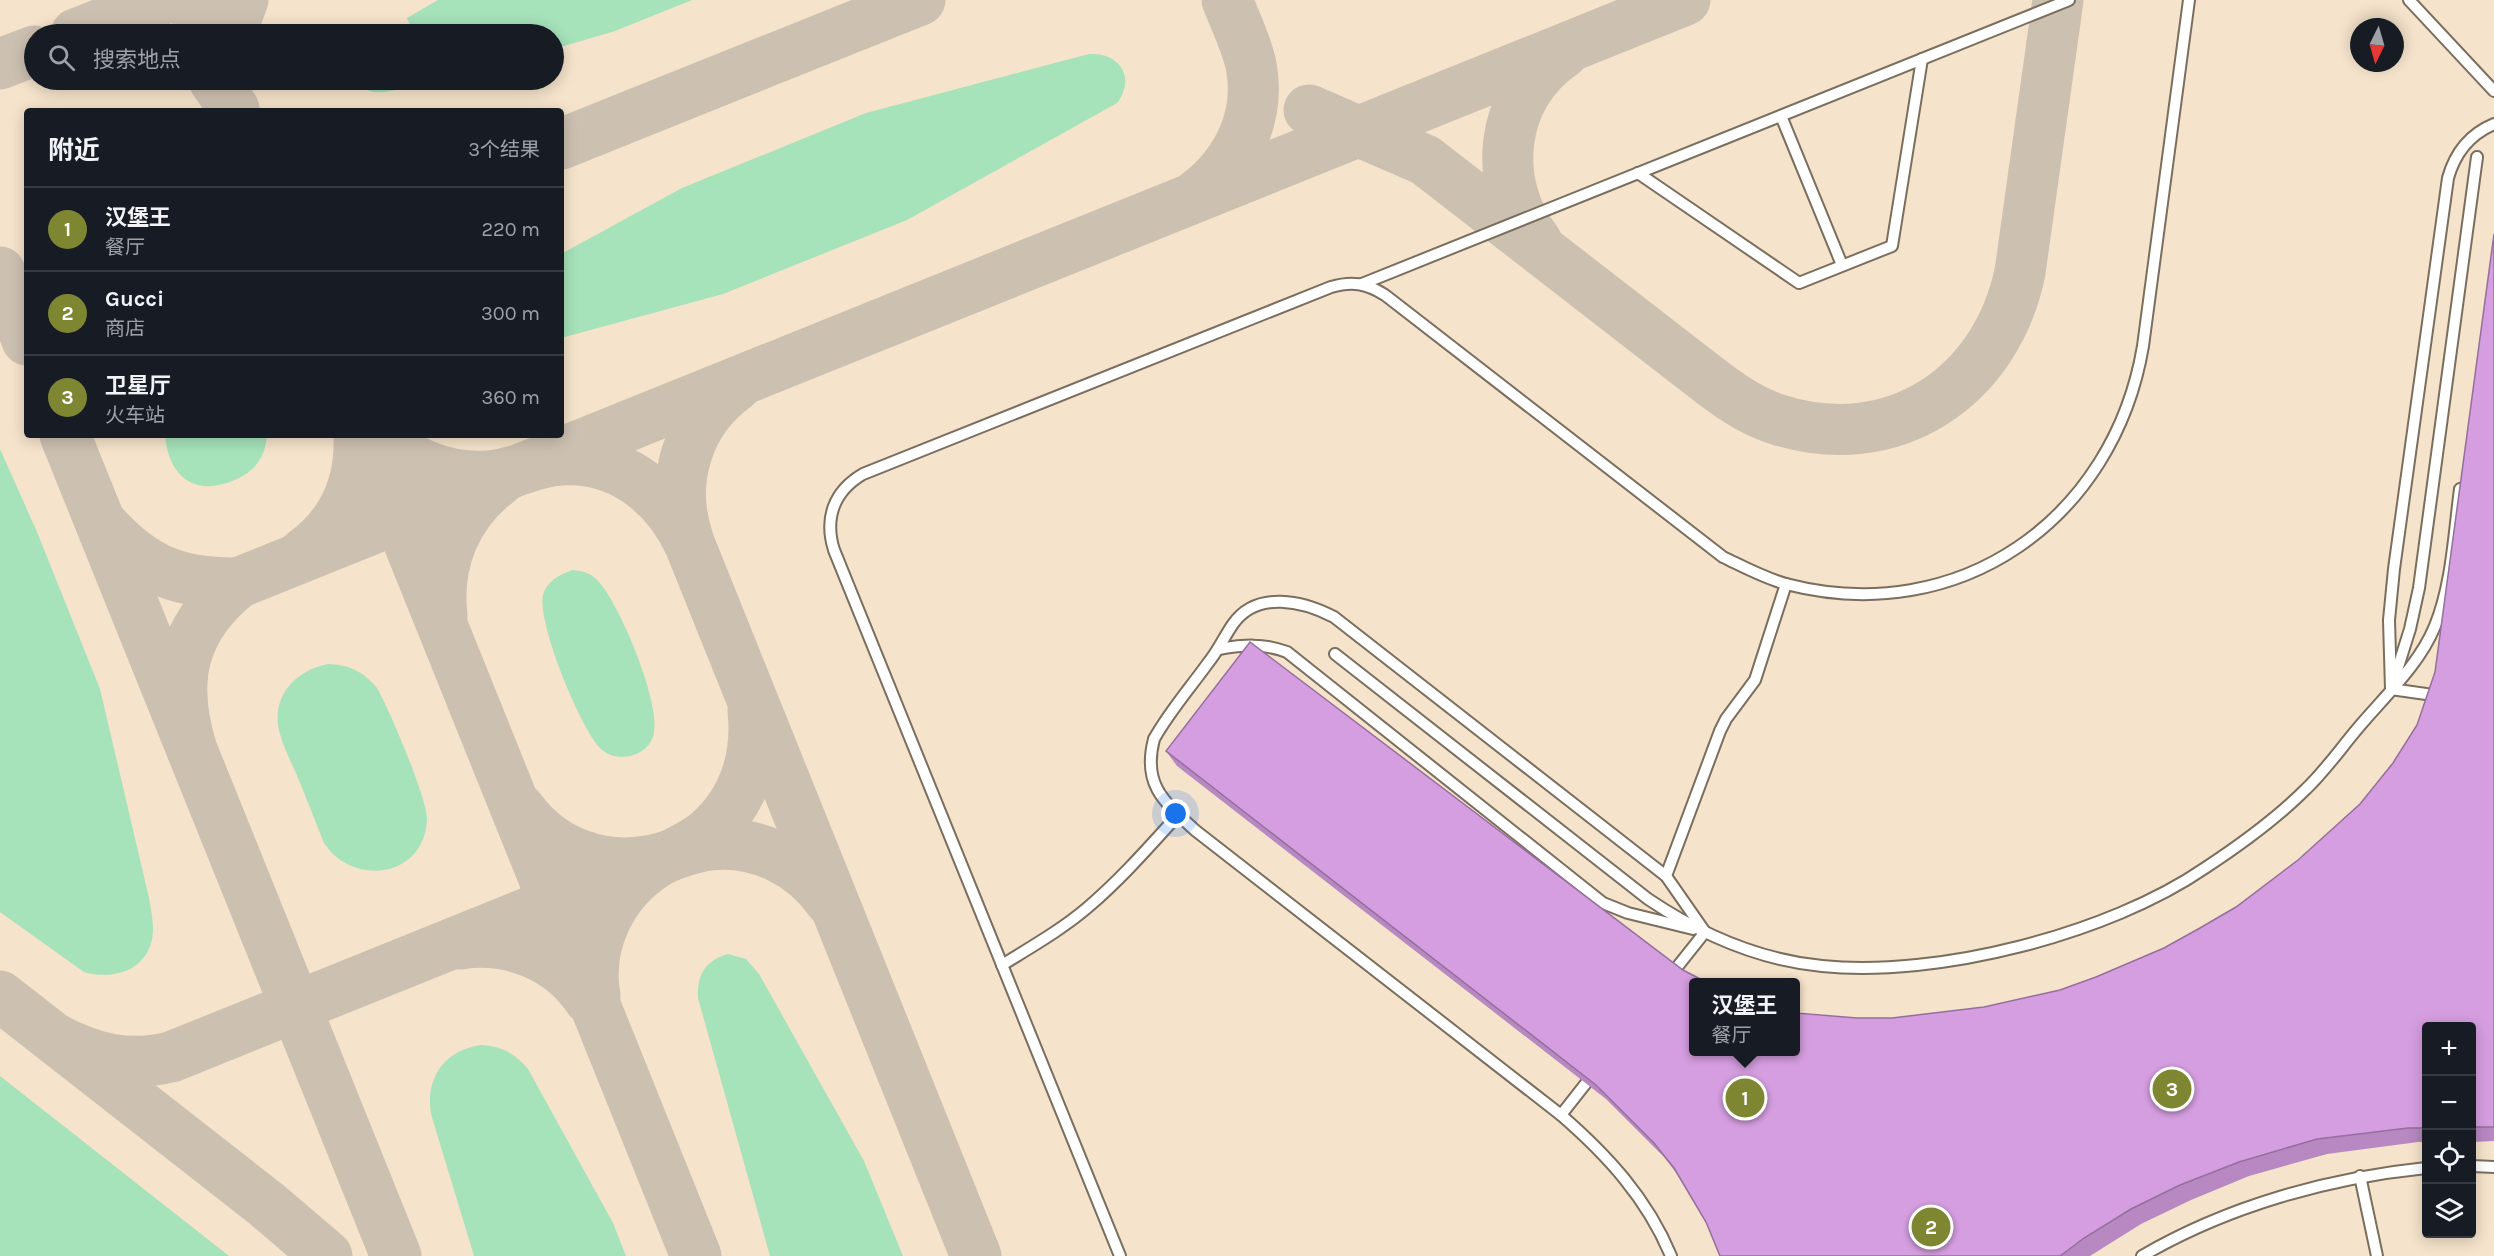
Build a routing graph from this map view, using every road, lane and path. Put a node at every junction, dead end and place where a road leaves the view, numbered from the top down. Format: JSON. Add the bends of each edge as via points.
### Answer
{"nodes":[{"id":1,"x":2068,"y":0,"type":"edge"},
{"id":2,"x":2189,"y":0,"type":"edge"},
{"id":3,"x":2409,"y":0,"type":"edge"},
{"id":4,"x":1922,"y":59,"type":"junction"},
{"id":5,"x":2494,"y":91,"type":"edge"},
{"id":6,"x":1781,"y":116,"type":"junction"},
{"id":7,"x":2494,"y":124,"type":"edge"},
{"id":8,"x":2477,"y":158,"type":"dead end"},
{"id":9,"x":1638,"y":173,"type":"junction"},
{"id":10,"x":1842,"y":265,"type":"junction"},
{"id":11,"x":1362,"y":284,"type":"junction"},
{"id":12,"x":2462,"y":475,"type":"edge"},
{"id":13,"x":1786,"y":584,"type":"junction"},
{"id":14,"x":1219,"y":649,"type":"junction"},
{"id":15,"x":1335,"y":654,"type":"dead end"},
{"id":16,"x":2391,"y":689,"type":"junction"},
{"id":17,"x":2448,"y":697,"type":"edge"},
{"id":18,"x":1178,"y":815,"type":"junction"},
{"id":19,"x":1666,"y":876,"type":"junction"},
{"id":20,"x":1705,"y":932,"type":"junction"},
{"id":21,"x":1002,"y":965,"type":"junction"},
{"id":22,"x":1662,"y":987,"type":"edge"},
{"id":23,"x":1604,"y":1060,"type":"edge"},
{"id":24,"x":1561,"y":1115,"type":"junction"},
{"id":25,"x":2476,"y":1166,"type":"edge"},
{"id":26,"x":2494,"y":1167,"type":"edge"},
{"id":27,"x":2422,"y":1169,"type":"edge"},
{"id":28,"x":2360,"y":1176,"type":"junction"},
{"id":29,"x":1120,"y":1256,"type":"edge"},
{"id":30,"x":1671,"y":1256,"type":"edge"},
{"id":31,"x":2142,"y":1256,"type":"edge"},
{"id":32,"x":2377,"y":1256,"type":"edge"}],
"edges":[{"from":1,"to":4,"type":"lane"},
{"from":2,"to":13,"type":"lane","via":[[2139,369],[2126,414],[2097,470],[2042,530],[1972,572],[1919,588],[1888,592],[1821,590]]},
{"from":3,"to":5,"type":"lane"},
{"from":4,"to":6,"type":"lane"},
{"from":4,"to":10,"type":"lane","via":[[1892,246]]},
{"from":6,"to":9,"type":"lane"},
{"from":6,"to":10,"type":"lane"},
{"from":7,"to":16,"type":"lane","via":[[2477,132],[2459,152],[2444,195],[2394,569],[2389,620]]},
{"from":8,"to":16,"type":"lane","via":[[2419,588]]},
{"from":9,"to":10,"type":"lane","via":[[1799,283]]},
{"from":9,"to":11,"type":"lane"},
{"from":11,"to":13,"type":"lane","via":[[1385,295],[1723,557]]},
{"from":11,"to":21,"type":"lane","via":[[1331,286],[863,474],[836,498],[830,522],[834,550]]},
{"from":12,"to":16,"type":"lane","via":[[2446,593],[2435,627],[2416,661]]},
{"from":13,"to":19,"type":"lane","via":[[1755,680],[1720,731]]},
{"from":14,"to":18,"type":"lane","via":[[1161,726],[1151,752],[1152,780]]},
{"from":14,"to":19,"type":"lane","via":[[1233,622],[1266,602],[1301,603],[1318,608]]},
{"from":14,"to":20,"type":"lane","via":[[1254,644],[1287,652],[1603,903],[1660,923]]},
{"from":15,"to":20,"type":"lane","via":[[1648,899]]},
{"from":16,"to":17,"type":"lane"},
{"from":16,"to":20,"type":"lane","via":[[2306,789],[2259,829],[2203,870],[2150,899],[2097,921],[2034,943],[1979,956],[1887,967],[1798,962],[1755,952]]},
{"from":18,"to":21,"type":"lane","via":[[1087,908]]},
{"from":18,"to":24,"type":"lane"},
{"from":19,"to":20,"type":"lane"},
{"from":20,"to":22,"type":"lane"},
{"from":21,"to":29,"type":"lane"},
{"from":23,"to":24,"type":"lane"},
{"from":24,"to":30,"type":"lane","via":[[1619,1171],[1656,1225]]},
{"from":25,"to":26,"type":"lane"},
{"from":27,"to":28,"type":"lane"},
{"from":28,"to":31,"type":"lane","via":[[2229,1215]]},
{"from":28,"to":32,"type":"lane"}]}
